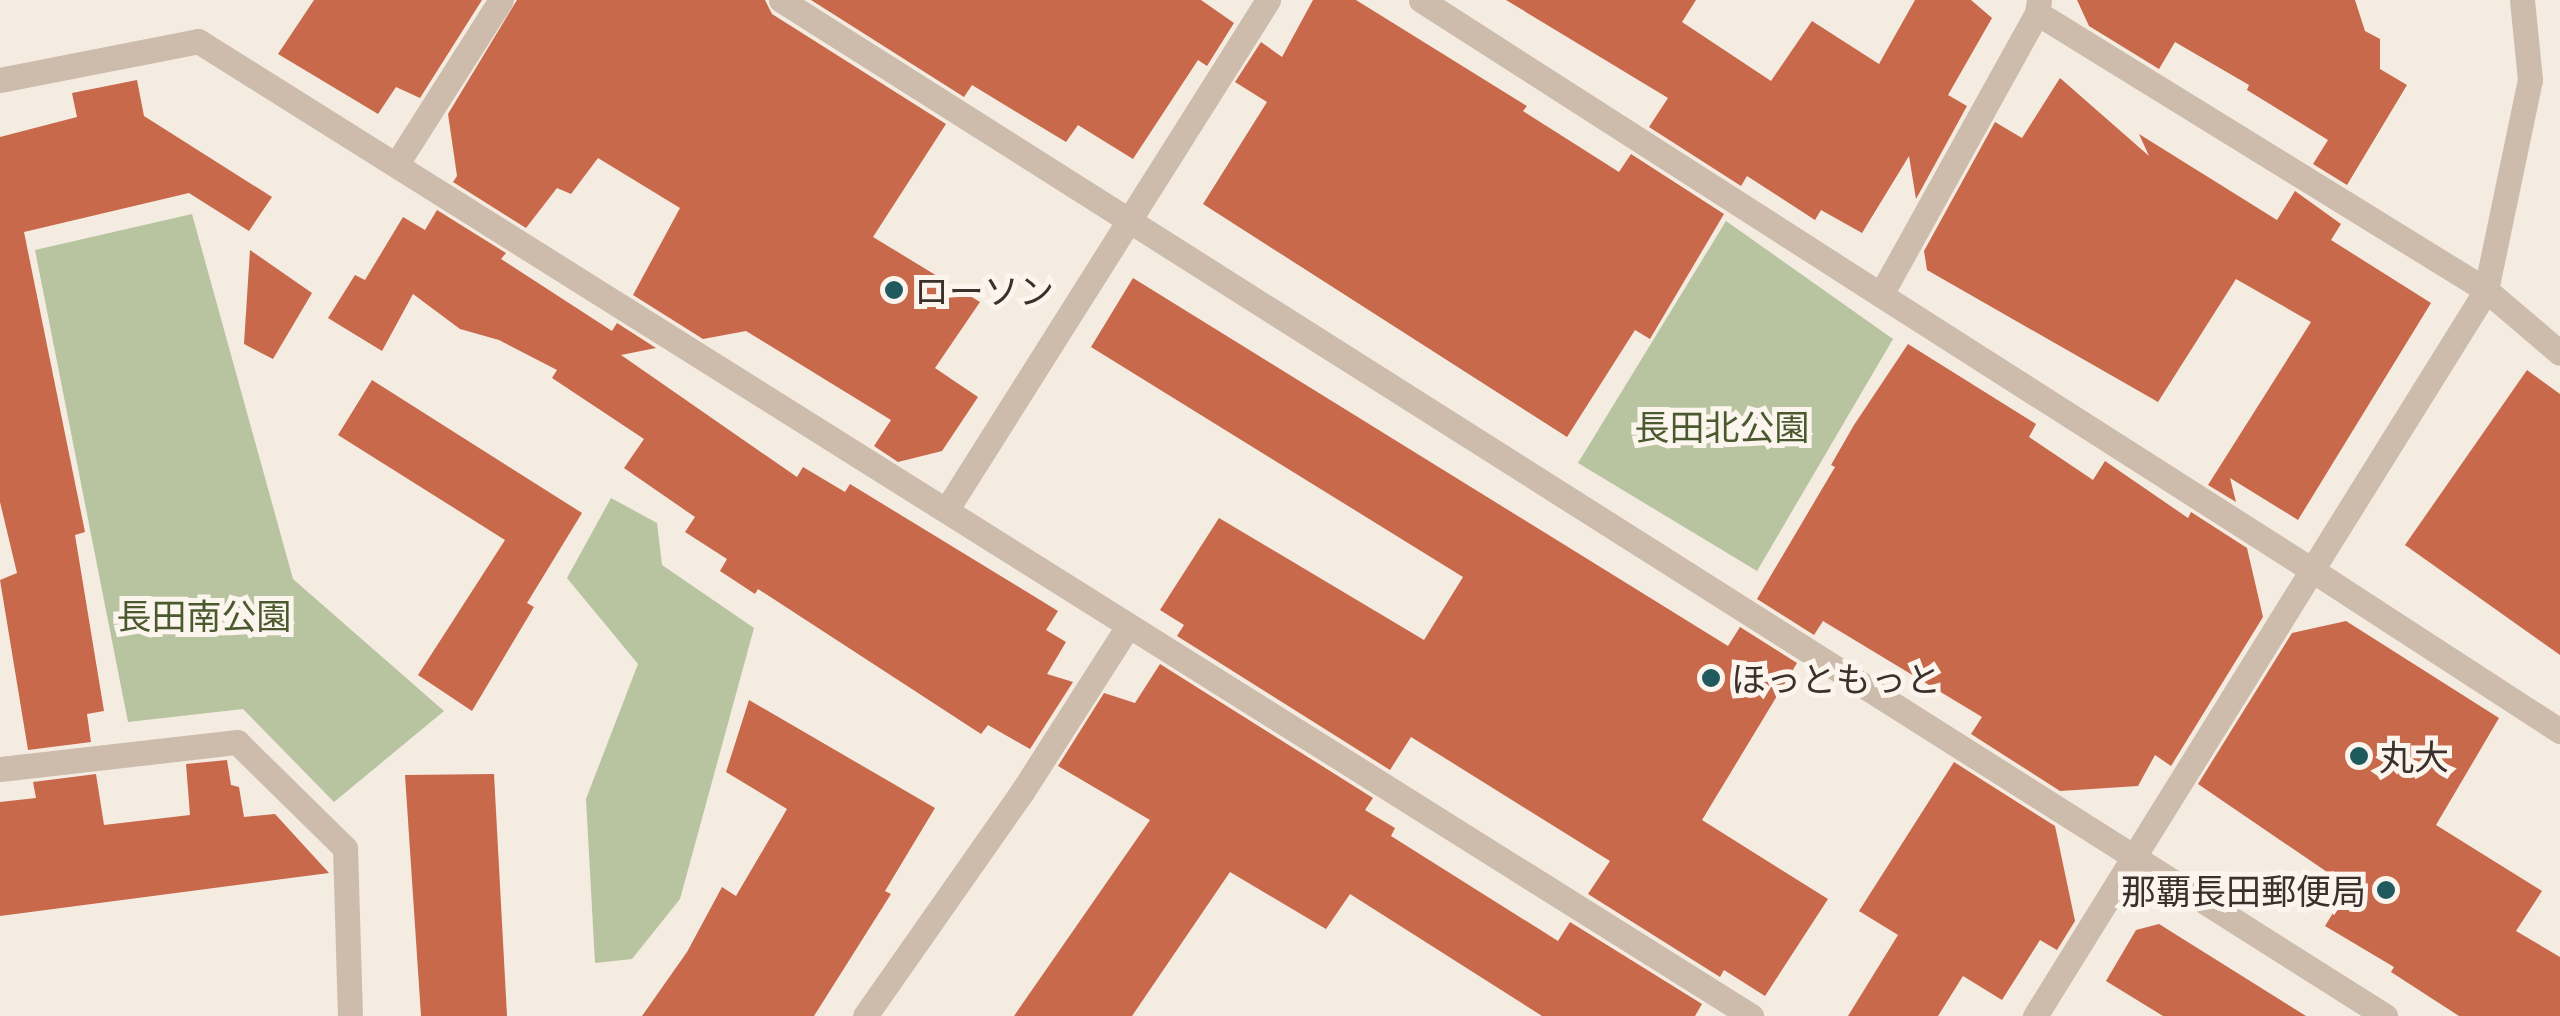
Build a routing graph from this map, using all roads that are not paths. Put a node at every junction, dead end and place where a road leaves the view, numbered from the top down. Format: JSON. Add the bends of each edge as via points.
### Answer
{"nodes":[{"id":1,"x":501,"y":0,"type":"edge"},
{"id":2,"x":781,"y":0,"type":"edge"},
{"id":3,"x":1268,"y":0,"type":"edge"},
{"id":4,"x":1421,"y":0,"type":"edge"},
{"id":5,"x":2522,"y":0,"type":"edge"},
{"id":6,"x":2038,"y":6,"type":"edge"},
{"id":7,"x":0,"y":80,"type":"edge"},
{"id":8,"x":398,"y":162,"type":"junction"},
{"id":9,"x":1128,"y":220,"type":"junction"},
{"id":10,"x":2486,"y":290,"type":"junction"},
{"id":11,"x":1881,"y":294,"type":"junction"},
{"id":12,"x":2560,"y":353,"type":"edge"},
{"id":13,"x":948,"y":509,"type":"junction"},
{"id":14,"x":2312,"y":570,"type":"junction"},
{"id":15,"x":1128,"y":626,"type":"junction"},
{"id":16,"x":2560,"y":731,"type":"edge"},
{"id":17,"x":0,"y":768,"type":"edge"},
{"id":18,"x":2133,"y":858,"type":"junction"},
{"id":19,"x":350,"y":1016,"type":"edge"},
{"id":20,"x":865,"y":1016,"type":"edge"},
{"id":21,"x":1751,"y":1016,"type":"edge"},
{"id":22,"x":2034,"y":1016,"type":"edge"},
{"id":23,"x":2385,"y":1016,"type":"edge"}],
"edges":[{"from":1,"to":8,"type":"street"},
{"from":2,"to":9,"type":"street"},
{"from":3,"to":9,"type":"street"},
{"from":4,"to":11,"type":"street"},
{"from":5,"to":10,"type":"street","via":[[2530,80]]},
{"from":6,"to":10,"type":"street"},
{"from":6,"to":11,"type":"street"},
{"from":7,"to":8,"type":"street","via":[[198,41]]},
{"from":8,"to":13,"type":"street"},
{"from":9,"to":13,"type":"street"},
{"from":9,"to":18,"type":"street"},
{"from":10,"to":12,"type":"street"},
{"from":10,"to":14,"type":"street"},
{"from":11,"to":14,"type":"street"},
{"from":13,"to":15,"type":"street"},
{"from":14,"to":16,"type":"street"},
{"from":14,"to":18,"type":"street"},
{"from":15,"to":20,"type":"street"},
{"from":15,"to":21,"type":"street"},
{"from":17,"to":19,"type":"street","via":[[237,742],[346,848]]},
{"from":18,"to":22,"type":"street"},
{"from":18,"to":23,"type":"street"}]}
